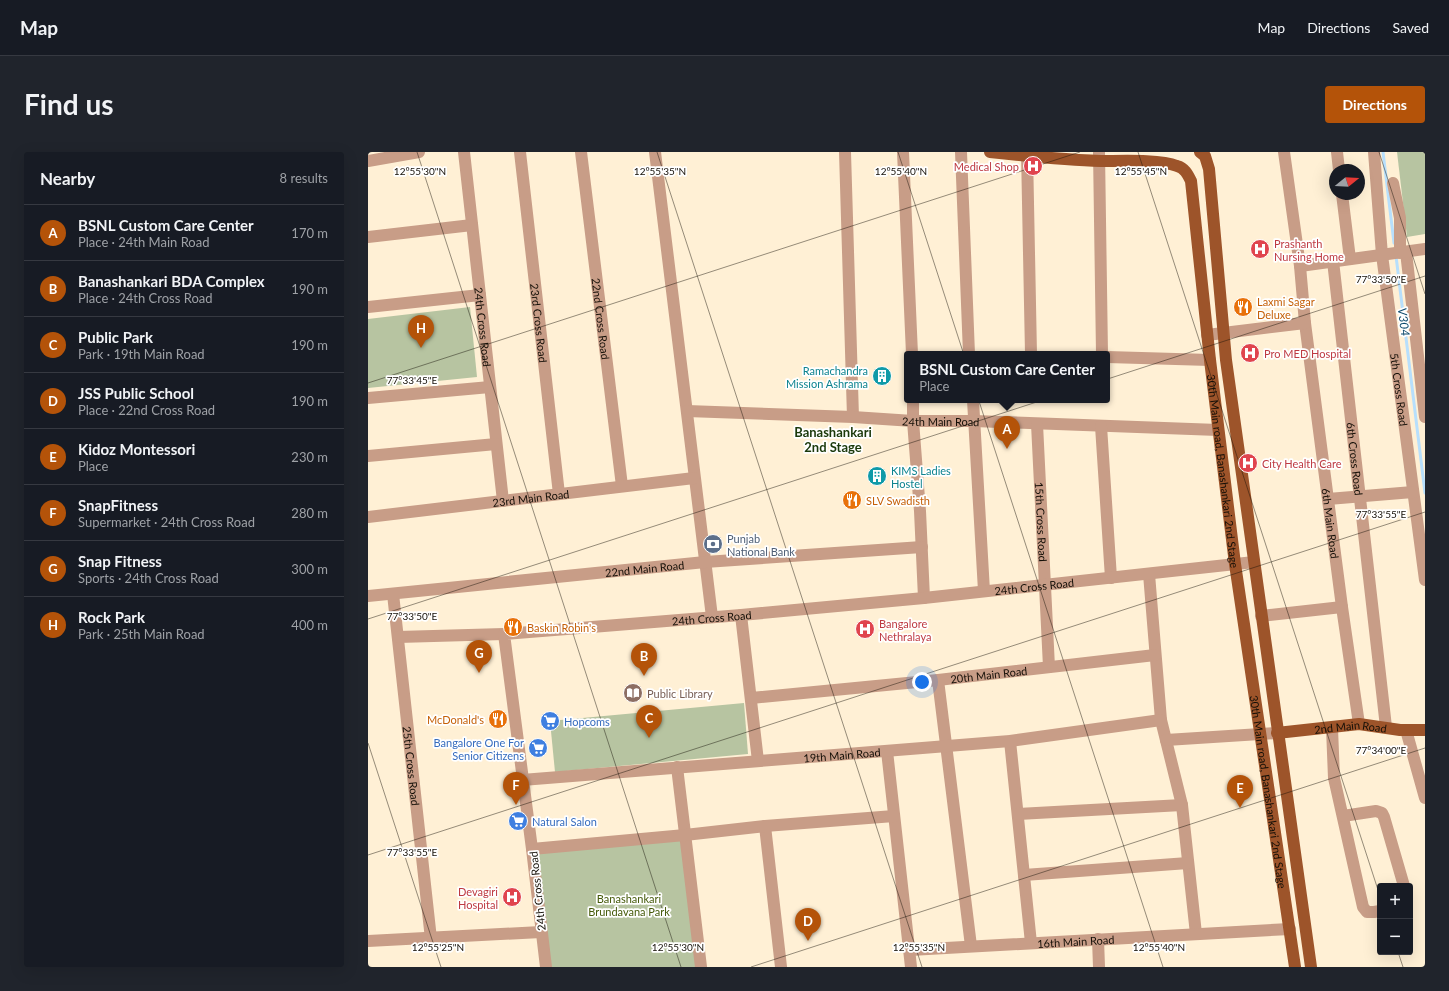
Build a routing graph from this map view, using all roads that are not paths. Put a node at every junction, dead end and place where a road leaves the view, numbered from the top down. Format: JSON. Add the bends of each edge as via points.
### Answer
{"nodes":[{"id":1,"x":419,"y":152,"type":"edge"},
{"id":2,"x":464,"y":152,"type":"edge"},
{"id":3,"x":520,"y":152,"type":"edge"},
{"id":4,"x":581,"y":152,"type":"edge"},
{"id":5,"x":655,"y":152,"type":"edge"},
{"id":6,"x":845,"y":152,"type":"edge"},
{"id":7,"x":903,"y":152,"type":"edge"},
{"id":8,"x":961,"y":152,"type":"edge"},
{"id":9,"x":990,"y":152,"type":"edge"},
{"id":10,"x":1200,"y":152,"type":"edge"},
{"id":11,"x":1284,"y":152,"type":"edge"},
{"id":12,"x":1337,"y":152,"type":"edge"},
{"id":13,"x":1374,"y":152,"type":"edge"},
{"id":14,"x":1027,"y":154,"type":"edge"},
{"id":15,"x":1074,"y":156,"type":"edge"},
{"id":16,"x":1099,"y":156,"type":"edge"},
{"id":17,"x":1123,"y":157,"type":"edge"},
{"id":18,"x":368,"y":161,"type":"edge"},
{"id":19,"x":1338,"y":164,"type":"edge"},
{"id":20,"x":1393,"y":183,"type":"dead end"},
{"id":21,"x":1343,"y":200,"type":"edge"},
{"id":22,"x":472,"y":225,"type":"junction"},
{"id":23,"x":368,"y":237,"type":"edge"},
{"id":24,"x":1425,"y":248,"type":"edge"},
{"id":25,"x":1396,"y":253,"type":"junction"},
{"id":26,"x":1350,"y":259,"type":"junction"},
{"id":27,"x":1333,"y":261,"type":"junction"},
{"id":28,"x":1300,"y":266,"type":"junction"},
{"id":29,"x":480,"y":295,"type":"junction"},
{"id":30,"x":368,"y":307,"type":"edge"},
{"id":31,"x":1305,"y":323,"type":"junction"},
{"id":32,"x":1223,"y":333,"type":"junction"},
{"id":33,"x":1207,"y":335,"type":"junction"},
{"id":34,"x":912,"y":351,"type":"edge"},
{"id":35,"x":969,"y":351,"type":"edge"},
{"id":36,"x":1031,"y":351,"type":"edge"},
{"id":37,"x":1102,"y":351,"type":"edge"},
{"id":38,"x":1110,"y":357,"type":"edge"},
{"id":39,"x":1210,"y":360,"type":"junction"},
{"id":40,"x":490,"y":387,"type":"junction"},
{"id":41,"x":368,"y":398,"type":"edge"},
{"id":42,"x":913,"y":403,"type":"edge"},
{"id":43,"x":972,"y":403,"type":"edge"},
{"id":44,"x":687,"y":411,"type":"junction"},
{"id":45,"x":853,"y":417,"type":"junction"},
{"id":46,"x":1425,"y":417,"type":"edge"},
{"id":47,"x":974,"y":421,"type":"junction"},
{"id":48,"x":913,"y":422,"type":"junction"},
{"id":49,"x":1037,"y":424,"type":"junction"},
{"id":50,"x":1101,"y":426,"type":"junction"},
{"id":51,"x":1218,"y":430,"type":"junction"},
{"id":52,"x":496,"y":444,"type":"junction"},
{"id":53,"x":368,"y":456,"type":"edge"},
{"id":54,"x":694,"y":478,"type":"junction"},
{"id":55,"x":622,"y":486,"type":"junction"},
{"id":56,"x":1413,"y":492,"type":"junction"},
{"id":57,"x":559,"y":494,"type":"junction"},
{"id":58,"x":1360,"y":496,"type":"junction"},
{"id":59,"x":1328,"y":499,"type":"junction"},
{"id":60,"x":503,"y":501,"type":"junction"},
{"id":61,"x":368,"y":517,"type":"edge"},
{"id":62,"x":922,"y":547,"type":"junction"},
{"id":63,"x":704,"y":562,"type":"junction"},
{"id":64,"x":1254,"y":562,"type":"junction"},
{"id":65,"x":1235,"y":564,"type":"junction"},
{"id":66,"x":1149,"y":574,"type":"junction"},
{"id":67,"x":1111,"y":578,"type":"junction"},
{"id":68,"x":1425,"y":580,"type":"edge"},
{"id":69,"x":1044,"y":585,"type":"junction"},
{"id":70,"x":984,"y":592,"type":"junction"},
{"id":71,"x":393,"y":594,"type":"junction"},
{"id":72,"x":368,"y":596,"type":"edge"},
{"id":73,"x":924,"y":598,"type":"junction"},
{"id":74,"x":1342,"y":607,"type":"junction"},
{"id":75,"x":741,"y":616,"type":"junction"},
{"id":76,"x":1261,"y":616,"type":"junction"},
{"id":77,"x":712,"y":617,"type":"junction"},
{"id":78,"x":504,"y":634,"type":"junction"},
{"id":79,"x":398,"y":637,"type":"junction"},
{"id":80,"x":1155,"y":655,"type":"junction"},
{"id":81,"x":1048,"y":667,"type":"junction"},
{"id":82,"x":938,"y":680,"type":"junction"},
{"id":83,"x":751,"y":698,"type":"junction"},
{"id":84,"x":1161,"y":720,"type":"junction"},
{"id":85,"x":1359,"y":724,"type":"junction"},
{"id":86,"x":1386,"y":727,"type":"junction"},
{"id":87,"x":1332,"y":728,"type":"junction"},
{"id":88,"x":1406,"y":730,"type":"junction"},
{"id":89,"x":1425,"y":730,"type":"edge"},
{"id":90,"x":1277,"y":733,"type":"junction"},
{"id":91,"x":1260,"y":734,"type":"junction"},
{"id":92,"x":1166,"y":740,"type":"junction"},
{"id":93,"x":1010,"y":741,"type":"junction"},
{"id":94,"x":947,"y":746,"type":"junction"},
{"id":95,"x":887,"y":751,"type":"junction"},
{"id":96,"x":758,"y":761,"type":"junction"},
{"id":97,"x":677,"y":767,"type":"junction"},
{"id":98,"x":522,"y":780,"type":"junction"},
{"id":99,"x":1425,"y":798,"type":"edge"},
{"id":100,"x":1182,"y":804,"type":"junction"},
{"id":101,"x":1018,"y":814,"type":"junction"},
{"id":102,"x":894,"y":816,"type":"junction"},
{"id":103,"x":1343,"y":816,"type":"junction"},
{"id":104,"x":765,"y":826,"type":"junction"},
{"id":105,"x":685,"y":835,"type":"junction"},
{"id":106,"x":532,"y":849,"type":"junction"},
{"id":107,"x":1188,"y":863,"type":"junction"},
{"id":108,"x":1024,"y":875,"type":"junction"},
{"id":109,"x":1403,"y":883,"type":"edge"},
{"id":110,"x":1377,"y":912,"type":"edge"},
{"id":111,"x":1290,"y":928,"type":"junction"},
{"id":112,"x":541,"y":932,"type":"junction"},
{"id":113,"x":1196,"y":934,"type":"junction"},
{"id":114,"x":431,"y":938,"type":"junction"},
{"id":115,"x":1098,"y":939,"type":"junction"},
{"id":116,"x":368,"y":941,"type":"edge"},
{"id":117,"x":1031,"y":943,"type":"junction"},
{"id":118,"x":971,"y":946,"type":"junction"},
{"id":119,"x":910,"y":950,"type":"junction"},
{"id":120,"x":546,"y":967,"type":"edge"},
{"id":121,"x":701,"y":967,"type":"edge"},
{"id":122,"x":781,"y":967,"type":"edge"},
{"id":123,"x":912,"y":967,"type":"edge"},
{"id":124,"x":1099,"y":967,"type":"edge"},
{"id":125,"x":1295,"y":967,"type":"edge"},
{"id":126,"x":1311,"y":967,"type":"edge"}],
"edges":[{"from":1,"to":18,"type":"street"},
{"from":2,"to":22,"type":"street","name":"24th Cross Road"},
{"from":3,"to":57,"type":"street","name":"23rd Cross Road"},
{"from":4,"to":55,"type":"street","name":"22nd Cross Road"},
{"from":5,"to":44,"type":"street"},
{"from":6,"to":45,"type":"street"},
{"from":7,"to":34,"type":"street"},
{"from":8,"to":35,"type":"street"},
{"from":9,"to":14,"type":"main road","name":"30th Main road, Banashankari 2nd Stage"},
{"from":10,"to":32,"type":"main road","name":"30th Main road, Banashankari 2nd Stage","via":[[1205,156],[1209,169]]},
{"from":11,"to":28,"type":"street","name":"6th Main Road"},
{"from":12,"to":19,"type":"street"},
{"from":13,"to":25,"type":"street","name":"5th Cross Road"},
{"from":14,"to":15,"type":"main road","name":"30th Main road, Banashankari 2nd Stage"},
{"from":14,"to":36,"type":"street"},
{"from":15,"to":16,"type":"main road","name":"30th Main road, Banashankari 2nd Stage"},
{"from":16,"to":17,"type":"main road","name":"30th Main road, Banashankari 2nd Stage"},
{"from":16,"to":37,"type":"street"},
{"from":17,"to":33,"type":"main road","name":"30th Main road, Banashankari 2nd Stage","via":[[1176,165],[1187,173],[1191,181]]},
{"from":20,"to":25,"type":"street","via":[[1400,218]]},
{"from":21,"to":26,"type":"street"},
{"from":22,"to":23,"type":"street"},
{"from":22,"to":29,"type":"street","name":"24th Cross Road"},
{"from":24,"to":25,"type":"street"},
{"from":25,"to":26,"type":"street"},
{"from":25,"to":46,"type":"street"},
{"from":25,"to":56,"type":"street","name":"5th Cross Road"},
{"from":26,"to":27,"type":"street"},
{"from":27,"to":28,"type":"street"},
{"from":27,"to":58,"type":"street","name":"6th Cross Road"},
{"from":28,"to":31,"type":"street","name":"6th Main Road"},
{"from":29,"to":30,"type":"street"},
{"from":29,"to":40,"type":"street","name":"24th Cross Road"},
{"from":31,"to":32,"type":"street"},
{"from":31,"to":59,"type":"street","name":"6th Main Road"},
{"from":32,"to":33,"type":"street"},
{"from":32,"to":64,"type":"main road","name":"30th Main road, Banashankari 2nd Stage"},
{"from":33,"to":39,"type":"main road","name":"30th Main road, Banashankari 2nd Stage"},
{"from":38,"to":39,"type":"street"},
{"from":39,"to":51,"type":"main road","name":"30th Main road, Banashankari 2nd Stage"},
{"from":40,"to":41,"type":"street"},
{"from":40,"to":52,"type":"street","name":"24th Cross Road"},
{"from":42,"to":48,"type":"street"},
{"from":43,"to":47,"type":"street"},
{"from":44,"to":45,"type":"street","name":"24th Main Road"},
{"from":44,"to":54,"type":"street"},
{"from":45,"to":48,"type":"street","name":"24th Main Road"},
{"from":47,"to":48,"type":"street","name":"24th Main Road"},
{"from":47,"to":49,"type":"street","name":"24th Main Road"},
{"from":47,"to":70,"type":"street"},
{"from":48,"to":62,"type":"street"},
{"from":49,"to":50,"type":"street","name":"24th Main Road"},
{"from":49,"to":69,"type":"street","name":"15th Cross Road"},
{"from":50,"to":51,"type":"street","name":"24th Main Road"},
{"from":50,"to":67,"type":"street"},
{"from":51,"to":65,"type":"main road","name":"30th Main road, Banashankari 2nd Stage"},
{"from":52,"to":53,"type":"street"},
{"from":52,"to":60,"type":"street","name":"24th Cross Road"},
{"from":54,"to":55,"type":"street","name":"23rd Main Road"},
{"from":54,"to":63,"type":"street"},
{"from":55,"to":57,"type":"street","name":"23rd Main Road"},
{"from":56,"to":58,"type":"street"},
{"from":56,"to":68,"type":"street","name":"5th Cross Road"},
{"from":57,"to":60,"type":"street","name":"23rd Main Road"},
{"from":58,"to":59,"type":"street"},
{"from":58,"to":86,"type":"street","name":"6th Cross Road"},
{"from":59,"to":74,"type":"street","name":"6th Main Road"},
{"from":60,"to":61,"type":"street","name":"23rd Main Road"},
{"from":62,"to":63,"type":"street","name":"22nd Main Road"},
{"from":62,"to":73,"type":"street"},
{"from":63,"to":71,"type":"street","name":"22nd Main Road"},
{"from":63,"to":77,"type":"street"},
{"from":64,"to":65,"type":"street","name":"24th Cross Road"},
{"from":64,"to":76,"type":"main road","name":"30th Main road, Banashankari 2nd Stage"},
{"from":65,"to":66,"type":"street","name":"24th Cross Road"},
{"from":65,"to":91,"type":"main road","name":"30th Main road, Banashankari 2nd Stage"},
{"from":66,"to":67,"type":"street","name":"24th Cross Road"},
{"from":66,"to":80,"type":"street"},
{"from":67,"to":69,"type":"street","name":"24th Cross Road"},
{"from":69,"to":70,"type":"street","name":"24th Cross Road"},
{"from":69,"to":81,"type":"street","name":"15th Cross Road"},
{"from":70,"to":73,"type":"street","name":"24th Cross Road"},
{"from":71,"to":72,"type":"street","name":"22nd Main Road"},
{"from":71,"to":79,"type":"street","name":"25th Cross Road"},
{"from":73,"to":75,"type":"street","name":"24th Cross Road"},
{"from":74,"to":76,"type":"street"},
{"from":74,"to":85,"type":"street","name":"6th Main Road"},
{"from":75,"to":77,"type":"street","name":"24th Cross Road"},
{"from":75,"to":83,"type":"street"},
{"from":76,"to":90,"type":"main road","name":"30th Main road, Banashankari 2nd Stage"},
{"from":77,"to":78,"type":"street","name":"24th Cross Road"},
{"from":78,"to":79,"type":"street"},
{"from":78,"to":98,"type":"street","name":"24th Cross Road"},
{"from":79,"to":114,"type":"street","name":"25th Cross Road"},
{"from":80,"to":81,"type":"street","name":"20th Main Road"},
{"from":80,"to":84,"type":"street"},
{"from":81,"to":82,"type":"street","name":"20th Main Road"},
{"from":82,"to":83,"type":"street","name":"20th Main Road"},
{"from":82,"to":94,"type":"street"},
{"from":83,"to":96,"type":"street"},
{"from":84,"to":92,"type":"street"},
{"from":84,"to":93,"type":"street","name":"19th Main Road"},
{"from":85,"to":86,"type":"main road","name":"2nd Main Road"},
{"from":85,"to":87,"type":"main road","name":"2nd Main Road"},
{"from":86,"to":88,"type":"main road","name":"2nd Main Road"},
{"from":87,"to":90,"type":"main road","name":"2nd Main Road"},
{"from":87,"to":103,"type":"street","via":[[1334,778]]},
{"from":88,"to":89,"type":"main road","name":"2nd Main Road"},
{"from":88,"to":99,"type":"street"},
{"from":90,"to":91,"type":"street"},
{"from":90,"to":126,"type":"main road","name":"30th Main road, Banashankari 2nd Stage"},
{"from":91,"to":92,"type":"street"},
{"from":91,"to":111,"type":"main road","name":"30th Main road, Banashankari 2nd Stage"},
{"from":92,"to":100,"type":"street"},
{"from":93,"to":94,"type":"street","name":"19th Main Road"},
{"from":93,"to":101,"type":"street"},
{"from":94,"to":95,"type":"street","name":"19th Main Road"},
{"from":94,"to":118,"type":"street"},
{"from":95,"to":96,"type":"street","name":"19th Main Road"},
{"from":95,"to":102,"type":"street"},
{"from":96,"to":97,"type":"street","name":"19th Main Road"},
{"from":97,"to":98,"type":"street","name":"19th Main Road"},
{"from":97,"to":105,"type":"street"},
{"from":98,"to":106,"type":"street","name":"24th Cross Road"},
{"from":100,"to":101,"type":"street"},
{"from":100,"to":107,"type":"street"},
{"from":101,"to":108,"type":"street"},
{"from":102,"to":104,"type":"street"},
{"from":102,"to":119,"type":"street"},
{"from":103,"to":109,"type":"street","via":[[1376,811],[1382,813]]},
{"from":103,"to":110,"type":"street","via":[[1363,907],[1367,912]]},
{"from":104,"to":105,"type":"street"},
{"from":104,"to":122,"type":"street"},
{"from":105,"to":106,"type":"street"},
{"from":105,"to":121,"type":"street"},
{"from":106,"to":112,"type":"street","name":"24th Cross Road"},
{"from":107,"to":108,"type":"street"},
{"from":107,"to":113,"type":"street"},
{"from":108,"to":117,"type":"street"},
{"from":111,"to":113,"type":"street","name":"16th Main Road"},
{"from":111,"to":125,"type":"main road","name":"30th Main road, Banashankari 2nd Stage"},
{"from":112,"to":114,"type":"street"},
{"from":112,"to":120,"type":"street","name":"24th Cross Road"},
{"from":113,"to":115,"type":"street","name":"16th Main Road"},
{"from":114,"to":116,"type":"street"},
{"from":115,"to":117,"type":"street","name":"16th Main Road"},
{"from":115,"to":124,"type":"street"},
{"from":117,"to":118,"type":"street","name":"16th Main Road"},
{"from":118,"to":119,"type":"street","name":"16th Main Road"},
{"from":119,"to":123,"type":"street"}]}
